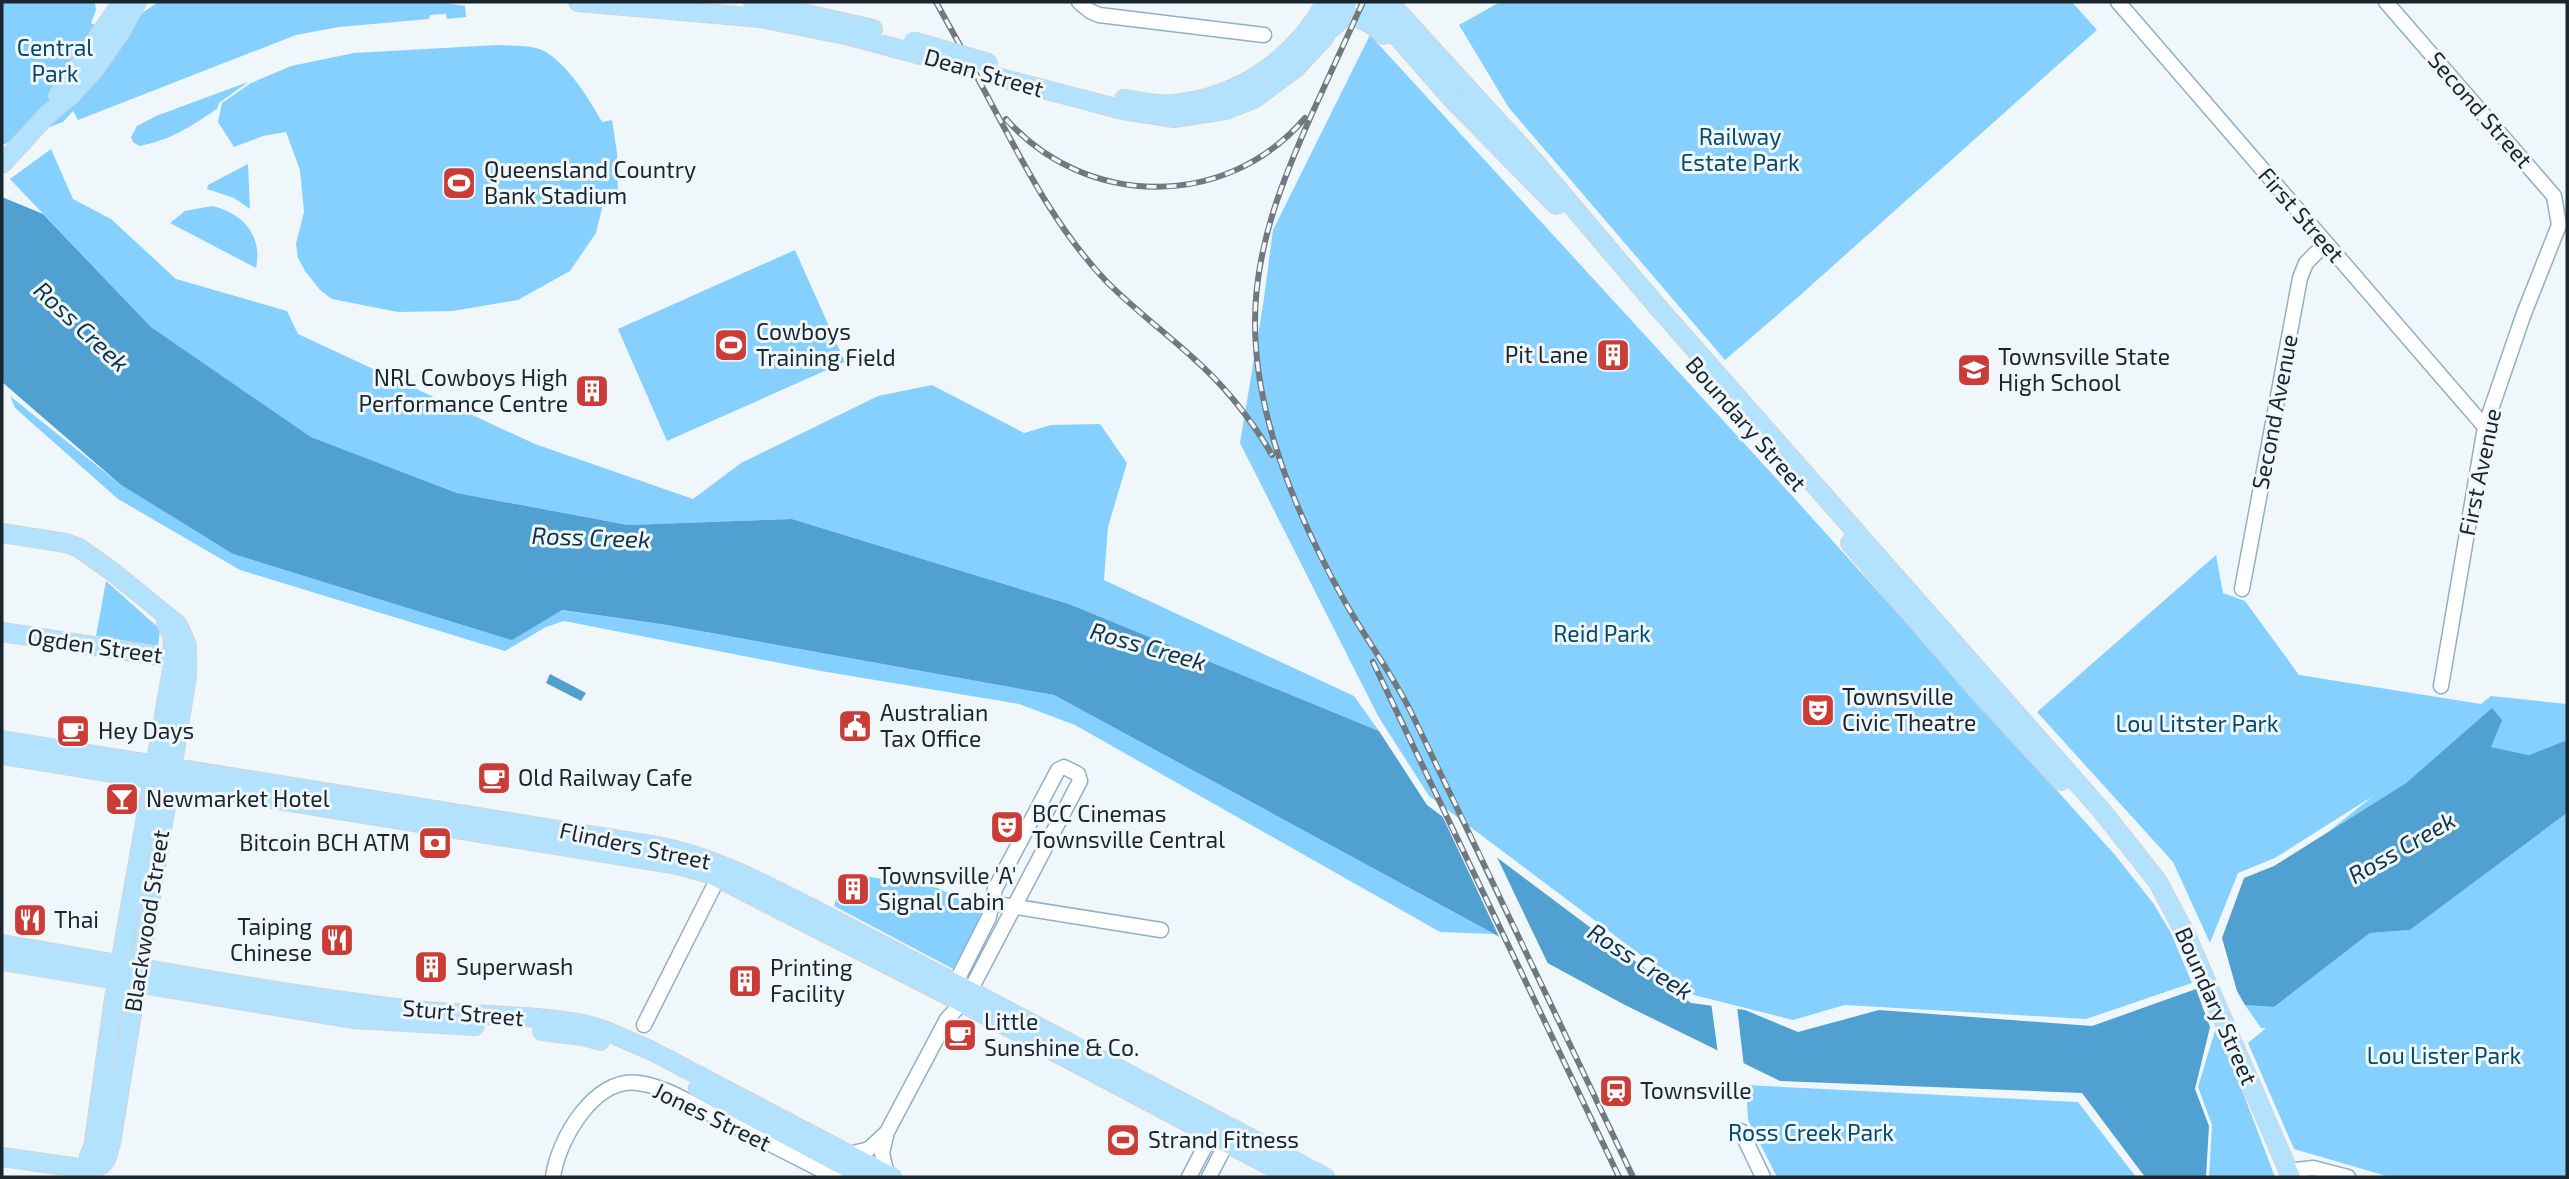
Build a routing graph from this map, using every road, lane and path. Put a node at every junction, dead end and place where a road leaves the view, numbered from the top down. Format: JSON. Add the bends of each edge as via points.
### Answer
{"nodes":[{"id":1,"x":106,"y":2,"type":"edge"},
{"id":2,"x":133,"y":2,"type":"edge"},
{"id":3,"x":578,"y":2,"type":"edge"},
{"id":4,"x":753,"y":2,"type":"edge"},
{"id":5,"x":1079,"y":2,"type":"edge"},
{"id":6,"x":1326,"y":2,"type":"edge"},
{"id":7,"x":1346,"y":2,"type":"edge"},
{"id":8,"x":1367,"y":2,"type":"edge"},
{"id":9,"x":1389,"y":2,"type":"edge"},
{"id":10,"x":2118,"y":2,"type":"edge"},
{"id":11,"x":2386,"y":2,"type":"edge"},
{"id":12,"x":605,"y":3,"type":"edge"},
{"id":13,"x":1327,"y":32,"type":"junction"},
{"id":14,"x":1264,"y":35,"type":"dead end"},
{"id":15,"x":917,"y":48,"type":"junction"},
{"id":16,"x":92,"y":50,"type":"junction"},
{"id":17,"x":993,"y":70,"type":"junction"},
{"id":18,"x":1441,"y":88,"type":"junction"},
{"id":19,"x":48,"y":114,"type":"junction"},
{"id":20,"x":2,"y":164,"type":"edge"},
{"id":21,"x":2559,"y":225,"type":"joint"},
{"id":22,"x":2325,"y":244,"type":"junction"},
{"id":23,"x":2486,"y":427,"type":"junction"},
{"id":24,"x":2,"y":533,"type":"edge"},
{"id":25,"x":2242,"y":589,"type":"dead end"},
{"id":26,"x":2,"y":632,"type":"edge"},
{"id":27,"x":182,"y":659,"type":"junction"},
{"id":28,"x":2441,"y":686,"type":"dead end"},
{"id":29,"x":2,"y":740,"type":"edge"},
{"id":30,"x":2,"y":755,"type":"edge"},
{"id":31,"x":162,"y":773,"type":"junction"},
{"id":32,"x":2128,"y":844,"type":"junction"},
{"id":33,"x":658,"y":846,"type":"junction"},
{"id":34,"x":718,"y":878,"type":"junction"},
{"id":35,"x":991,"y":903,"type":"junction"},
{"id":36,"x":1014,"y":908,"type":"junction"},
{"id":37,"x":1161,"y":930,"type":"dead end"},
{"id":38,"x":2,"y":944,"type":"edge"},
{"id":39,"x":2,"y":961,"type":"edge"},
{"id":40,"x":119,"y":973,"type":"junction"},
{"id":41,"x":138,"y":977,"type":"junction"},
{"id":42,"x":960,"y":994,"type":"junction"},
{"id":43,"x":644,"y":1025,"type":"dead end"},
{"id":44,"x":1741,"y":1131,"type":"dead end"},
{"id":45,"x":887,"y":1132,"type":"junction"},
{"id":46,"x":1222,"y":1132,"type":"junction"},
{"id":47,"x":100,"y":1156,"type":"edge"},
{"id":48,"x":2,"y":1157,"type":"edge"},
{"id":49,"x":849,"y":1171,"type":"edge"},
{"id":50,"x":2289,"y":1174,"type":"edge"},
{"id":51,"x":889,"y":1176,"type":"edge"},
{"id":52,"x":553,"y":1177,"type":"edge"},
{"id":53,"x":1189,"y":1177,"type":"edge"},
{"id":54,"x":1209,"y":1177,"type":"edge"},
{"id":55,"x":1291,"y":1177,"type":"edge"},
{"id":56,"x":1325,"y":1177,"type":"edge"},
{"id":57,"x":1763,"y":1177,"type":"edge"},
{"id":58,"x":2348,"y":1177,"type":"edge"}],
"edges":[{"from":1,"to":16,"type":"main road"},
{"from":2,"to":16,"type":"main road"},
{"from":2,"to":19,"type":"main road","via":[[120,33],[94,70]]},
{"from":3,"to":12,"type":"main road","name":"Dean Street"},
{"from":4,"to":15,"type":"main road","name":"Dean Street","via":[[831,18]]},
{"from":5,"to":14,"type":"street","via":[[1099,15]]},
{"from":6,"to":17,"type":"main road","name":"Dean Street","via":[[1297,42],[1273,65],[1238,88],[1204,99],[1171,105],[1125,99]]},
{"from":7,"to":13,"type":"main road","name":"Dean Street"},
{"from":8,"to":18,"type":"main road","name":"Boundary Street"},
{"from":9,"to":32,"type":"main road","name":"Boundary Street","via":[[1535,162]]},
{"from":10,"to":22,"type":"street","name":"First Street"},
{"from":11,"to":21,"type":"street","name":"Second Street","via":[[2554,196]]},
{"from":12,"to":15,"type":"main road","name":"Dean Street","via":[[772,20]]},
{"from":13,"to":17,"type":"main road","name":"Dean Street","via":[[1296,68],[1254,99],[1226,110],[1174,118],[1124,110]]},
{"from":13,"to":18,"type":"main road","via":[[1345,17],[1365,20]]},
{"from":15,"to":17,"type":"main road","name":"Dean Street","bridge":true},
{"from":16,"to":19,"type":"main road"},
{"from":18,"to":32,"type":"main road","name":"Boundary Street","via":[[1564,214],[2030,749]]},
{"from":19,"to":20,"type":"main road"},
{"from":21,"to":23,"type":"street","name":"First Avenue"},
{"from":22,"to":23,"type":"street","name":"First Street"},
{"from":22,"to":25,"type":"street","name":"Second Avenue","via":[[2311,256],[2300,278]]},
{"from":23,"to":28,"type":"street","name":"First Avenue"},
{"from":24,"to":27,"type":"main road","via":[[79,548],[178,625],[187,645]]},
{"from":26,"to":27,"type":"main road","name":"Ogden Street"},
{"from":27,"to":31,"type":"main road","name":"Blackwood Street"},
{"from":29,"to":31,"type":"main road","name":"Flinders Street"},
{"from":30,"to":31,"type":"main road","name":"Flinders Street"},
{"from":31,"to":33,"type":"main road","name":"Flinders Street"},
{"from":31,"to":34,"type":"main road","name":"Flinders Street","via":[[677,865]]},
{"from":31,"to":40,"type":"main road","name":"Blackwood Street"},
{"from":31,"to":41,"type":"main road","name":"Blackwood Street"},
{"from":32,"to":50,"type":"main road","name":"Boundary Street","via":[[2158,882],[2182,926]]},
{"from":33,"to":34,"type":"main road","via":[[711,866]]},
{"from":33,"to":42,"type":"main road","name":"Flinders Street","via":[[724,865]]},
{"from":34,"to":42,"type":"main road","name":"Flinders Street"},
{"from":34,"to":43,"type":"street"},
{"from":35,"to":36,"type":"street"},
{"from":35,"to":36,"type":"street","via":[[1058,770],[1064,767],[1080,780]]},
{"from":35,"to":42,"type":"street"},
{"from":36,"to":37,"type":"street"},
{"from":36,"to":42,"type":"street"},
{"from":38,"to":40,"type":"main road","name":"Sturt Street"},
{"from":39,"to":40,"type":"main road","name":"Sturt Street"},
{"from":40,"to":41,"type":"main road","name":"Sturt Street"},
{"from":40,"to":47,"type":"main road","name":"Blackwood Street"},
{"from":41,"to":47,"type":"main road","name":"Blackwood Street"},
{"from":41,"to":49,"type":"main road","name":"Sturt Street","via":[[353,1019],[583,1036],[641,1058]]},
{"from":42,"to":45,"type":"street"},
{"from":42,"to":46,"type":"main road","name":"Flinders Street"},
{"from":44,"to":57,"type":"street"},
{"from":45,"to":49,"type":"street"},
{"from":45,"to":51,"type":"street","via":[[882,1153]]},
{"from":46,"to":53,"type":"street"},
{"from":46,"to":54,"type":"street"},
{"from":46,"to":55,"type":"main road","name":"Flinders Street"},
{"from":46,"to":56,"type":"main road","name":"Flinders Street"},
{"from":47,"to":48,"type":"main road","via":[[72,1166]]},
{"from":49,"to":51,"type":"main road","name":"Sturt Street"},
{"from":49,"to":52,"type":"street","name":"Jones Street","via":[[636,1082],[611,1087],[583,1112],[564,1141]]},
{"from":50,"to":58,"type":"street","via":[[2313,1168]]}]}
